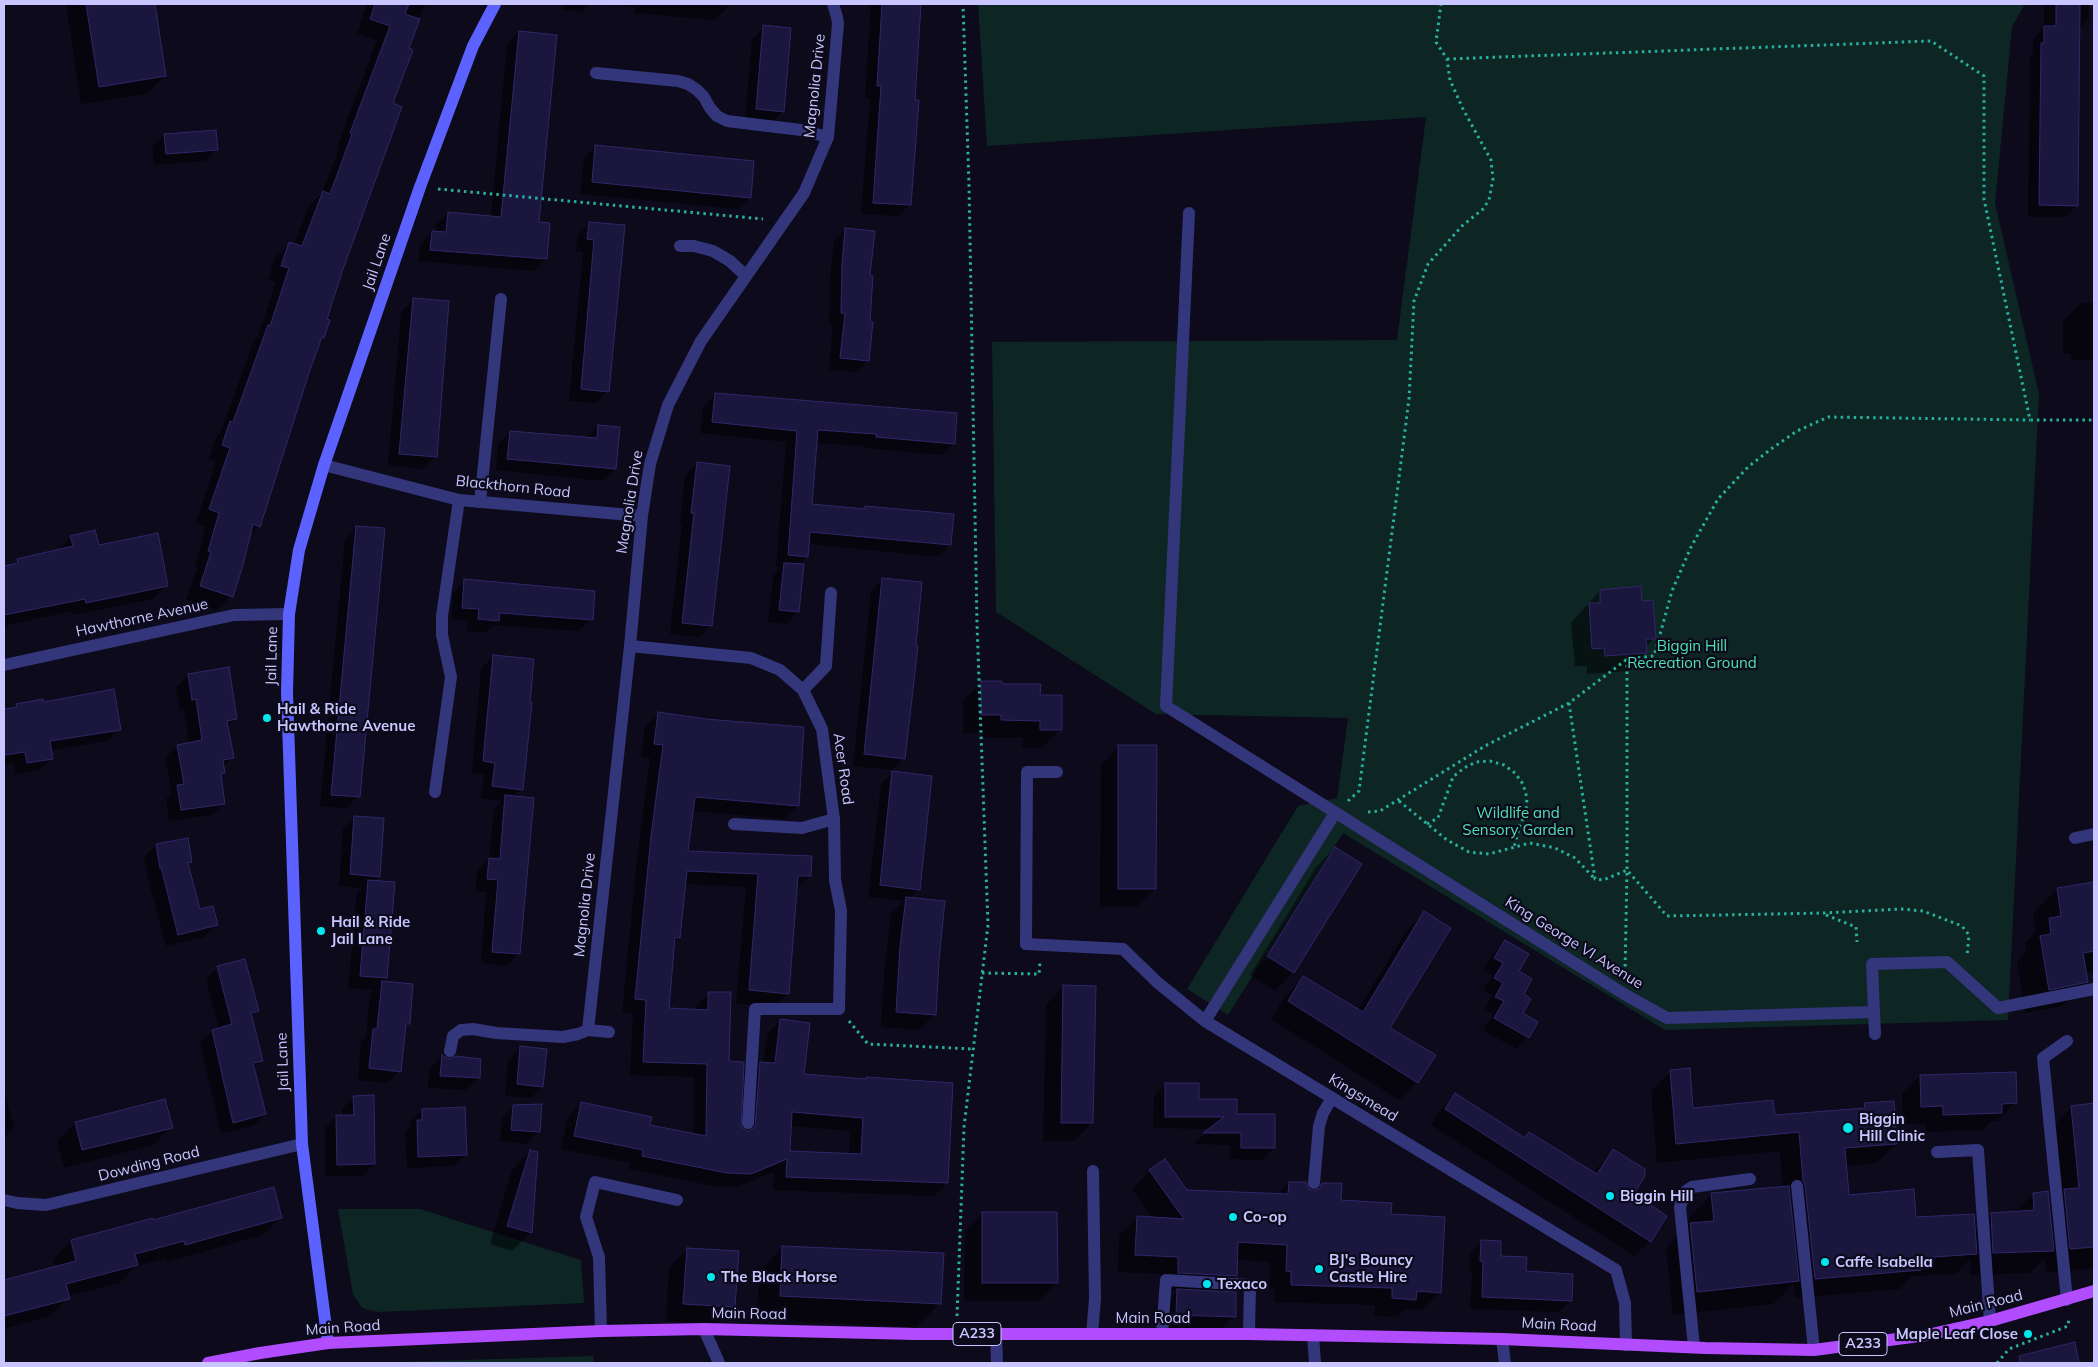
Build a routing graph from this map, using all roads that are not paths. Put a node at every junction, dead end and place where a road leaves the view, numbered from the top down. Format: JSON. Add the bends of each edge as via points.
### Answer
{"nodes":[{"id":1,"x":495,"y":4,"type":"edge"},
{"id":2,"x":833,"y":4,"type":"edge"},
{"id":3,"x":596,"y":73,"type":"dead end"},
{"id":4,"x":828,"y":137,"type":"junction"},
{"id":5,"x":1189,"y":213,"type":"dead end"},
{"id":6,"x":680,"y":246,"type":"dead end"},
{"id":7,"x":746,"y":276,"type":"junction"},
{"id":8,"x":501,"y":299,"type":"dead end"},
{"id":9,"x":324,"y":465,"type":"junction"},
{"id":10,"x":459,"y":500,"type":"junction"},
{"id":11,"x":480,"y":502,"type":"junction"},
{"id":12,"x":642,"y":516,"type":"junction"},
{"id":13,"x":831,"y":593,"type":"dead end"},
{"id":14,"x":289,"y":614,"type":"junction"},
{"id":15,"x":630,"y":646,"type":"junction"},
{"id":16,"x":4,"y":665,"type":"edge"},
{"id":17,"x":803,"y":690,"type":"junction"},
{"id":18,"x":1057,"y":772,"type":"dead end"},
{"id":19,"x":435,"y":792,"type":"dead end"},
{"id":20,"x":1335,"y":813,"type":"junction"},
{"id":21,"x":834,"y":819,"type":"junction"},
{"id":22,"x":734,"y":824,"type":"dead end"},
{"id":23,"x":2094,"y":834,"type":"edge"},
{"id":24,"x":2075,"y":838,"type":"dead end"},
{"id":25,"x":2094,"y":989,"type":"edge"},
{"id":26,"x":1874,"y":1012,"type":"junction"},
{"id":27,"x":1205,"y":1021,"type":"junction"},
{"id":28,"x":588,"y":1030,"type":"junction"},
{"id":29,"x":610,"y":1032,"type":"dead end"},
{"id":30,"x":1875,"y":1034,"type":"dead end"},
{"id":31,"x":2067,"y":1041,"type":"dead end"},
{"id":32,"x":450,"y":1052,"type":"dead end"},
{"id":33,"x":1332,"y":1098,"type":"junction"},
{"id":34,"x":748,"y":1123,"type":"dead end"},
{"id":35,"x":302,"y":1144,"type":"junction"},
{"id":36,"x":1938,"y":1152,"type":"dead end"},
{"id":37,"x":1093,"y":1171,"type":"dead end"},
{"id":38,"x":1750,"y":1179,"type":"dead end"},
{"id":39,"x":1314,"y":1183,"type":"dead end"},
{"id":40,"x":1797,"y":1186,"type":"dead end"},
{"id":41,"x":4,"y":1200,"type":"edge"},
{"id":42,"x":676,"y":1200,"type":"dead end"},
{"id":43,"x":2094,"y":1291,"type":"edge"},
{"id":44,"x":2070,"y":1299,"type":"junction"},
{"id":45,"x":1990,"y":1321,"type":"junction"},
{"id":46,"x":704,"y":1329,"type":"junction"},
{"id":47,"x":600,"y":1331,"type":"junction"},
{"id":48,"x":996,"y":1334,"type":"junction"},
{"id":49,"x":1092,"y":1334,"type":"junction"},
{"id":50,"x":1162,"y":1334,"type":"junction"},
{"id":51,"x":1249,"y":1334,"type":"junction"},
{"id":52,"x":1313,"y":1335,"type":"junction"},
{"id":53,"x":1502,"y":1339,"type":"junction"},
{"id":54,"x":328,"y":1343,"type":"junction"},
{"id":55,"x":1626,"y":1345,"type":"junction"},
{"id":56,"x":1694,"y":1347,"type":"junction"},
{"id":57,"x":1814,"y":1350,"type":"junction"},
{"id":58,"x":208,"y":1363,"type":"edge"},
{"id":59,"x":719,"y":1363,"type":"edge"},
{"id":60,"x":997,"y":1363,"type":"edge"},
{"id":61,"x":1315,"y":1363,"type":"edge"},
{"id":62,"x":1504,"y":1363,"type":"edge"}],
"edges":[{"from":1,"to":9,"type":"street","name":"Jail Lane","via":[[473,46],[420,187]]},
{"from":2,"to":4,"type":"street","name":"Magnolia Drive","via":[[838,24]]},
{"from":3,"to":4,"type":"street","via":[[678,81],[697,90],[710,108],[726,121],[801,130]]},
{"from":4,"to":7,"type":"street","name":"Magnolia Drive","via":[[804,193]]},
{"from":5,"to":20,"type":"street","name":"King George VI Avenue","via":[[1166,706]]},
{"from":6,"to":7,"type":"street","via":[[712,251],[730,261]]},
{"from":7,"to":12,"type":"street","name":"Magnolia Drive","via":[[701,341],[668,404],[650,464]]},
{"from":8,"to":11,"type":"street"},
{"from":9,"to":10,"type":"street","name":"Blackthorn Road"},
{"from":9,"to":14,"type":"street","name":"Jail Lane","via":[[299,550]]},
{"from":10,"to":11,"type":"street","name":"Blackthorn Road"},
{"from":10,"to":19,"type":"street","via":[[442,616],[442,635],[451,677]]},
{"from":11,"to":12,"type":"street","name":"Blackthorn Road"},
{"from":12,"to":15,"type":"street","name":"Magnolia Drive"},
{"from":13,"to":17,"type":"street","via":[[826,666]]},
{"from":14,"to":16,"type":"street","name":"Hawthorne Avenue","via":[[234,615]]},
{"from":14,"to":35,"type":"street","name":"Jail Lane","via":[[287,692]]},
{"from":15,"to":17,"type":"street","name":"Acer Road","via":[[751,658],[780,670]]},
{"from":15,"to":28,"type":"street","name":"Magnolia Drive"},
{"from":17,"to":21,"type":"street","name":"Acer Road","via":[[822,729]]},
{"from":18,"to":27,"type":"street","name":"Kingsmead","via":[[1028,772],[1026,944],[1123,949]]},
{"from":20,"to":26,"type":"street","name":"King George VI Avenue","via":[[1667,1018]]},
{"from":20,"to":27,"type":"street"},
{"from":21,"to":22,"type":"street","via":[[802,828]]},
{"from":21,"to":34,"type":"street","name":"Acer Road","via":[[835,880],[841,911],[839,1009],[755,1009]]},
{"from":23,"to":24,"type":"street"},
{"from":25,"to":26,"type":"street","via":[[1998,1008],[1947,962],[1872,964]]},
{"from":26,"to":30,"type":"street"},
{"from":27,"to":33,"type":"street","name":"Kingsmead"},
{"from":28,"to":29,"type":"street"},
{"from":28,"to":32,"type":"street","via":[[563,1037],[461,1030],[453,1036]]},
{"from":31,"to":44,"type":"street","via":[[2043,1058]]},
{"from":33,"to":39,"type":"street","via":[[1318,1126]]},
{"from":33,"to":55,"type":"street","name":"Kingsmead","via":[[1616,1270],[1625,1303]]},
{"from":35,"to":41,"type":"street","name":"Dowding Road","via":[[46,1205]]},
{"from":35,"to":54,"type":"street","name":"Jail Lane"},
{"from":36,"to":45,"type":"street","via":[[1978,1150]]},
{"from":37,"to":49,"type":"street","via":[[1096,1299]]},
{"from":38,"to":56,"type":"street","via":[[1692,1187],[1683,1198],[1680,1207]]},
{"from":40,"to":57,"type":"street"},
{"from":42,"to":47,"type":"street","via":[[595,1182],[586,1217],[599,1256]]},
{"from":43,"to":44,"type":"main road","name":"Main Road","number":"A233"},
{"from":44,"to":45,"type":"main road","name":"Main Road","number":"A233"},
{"from":45,"to":57,"type":"main road","name":"Main Road","number":"A233","via":[[1927,1335]]},
{"from":46,"to":47,"type":"main road","name":"Main Road","number":"A233"},
{"from":46,"to":48,"type":"main road","name":"Main Road","number":"A233"},
{"from":46,"to":59,"type":"street"},
{"from":47,"to":54,"type":"main road","name":"Main Road","number":"A233"},
{"from":48,"to":49,"type":"main road","name":"Main Road","number":"A233"},
{"from":48,"to":60,"type":"street"},
{"from":49,"to":50,"type":"main road","name":"Main Road","number":"A233"},
{"from":50,"to":51,"type":"main road","name":"Main Road","number":"A233"},
{"from":50,"to":51,"type":"street","via":[[1166,1280],[1250,1284]]},
{"from":51,"to":52,"type":"main road","name":"Main Road","number":"A233"},
{"from":52,"to":53,"type":"main road","name":"Main Road","number":"A233"},
{"from":52,"to":61,"type":"street"},
{"from":53,"to":55,"type":"main road","name":"Main Road","number":"A233"},
{"from":53,"to":62,"type":"street"},
{"from":54,"to":58,"type":"main road","name":"Main Road","number":"A233"},
{"from":55,"to":56,"type":"main road","name":"Main Road","number":"A233"},
{"from":56,"to":57,"type":"main road","name":"Main Road","number":"A233"}]}
